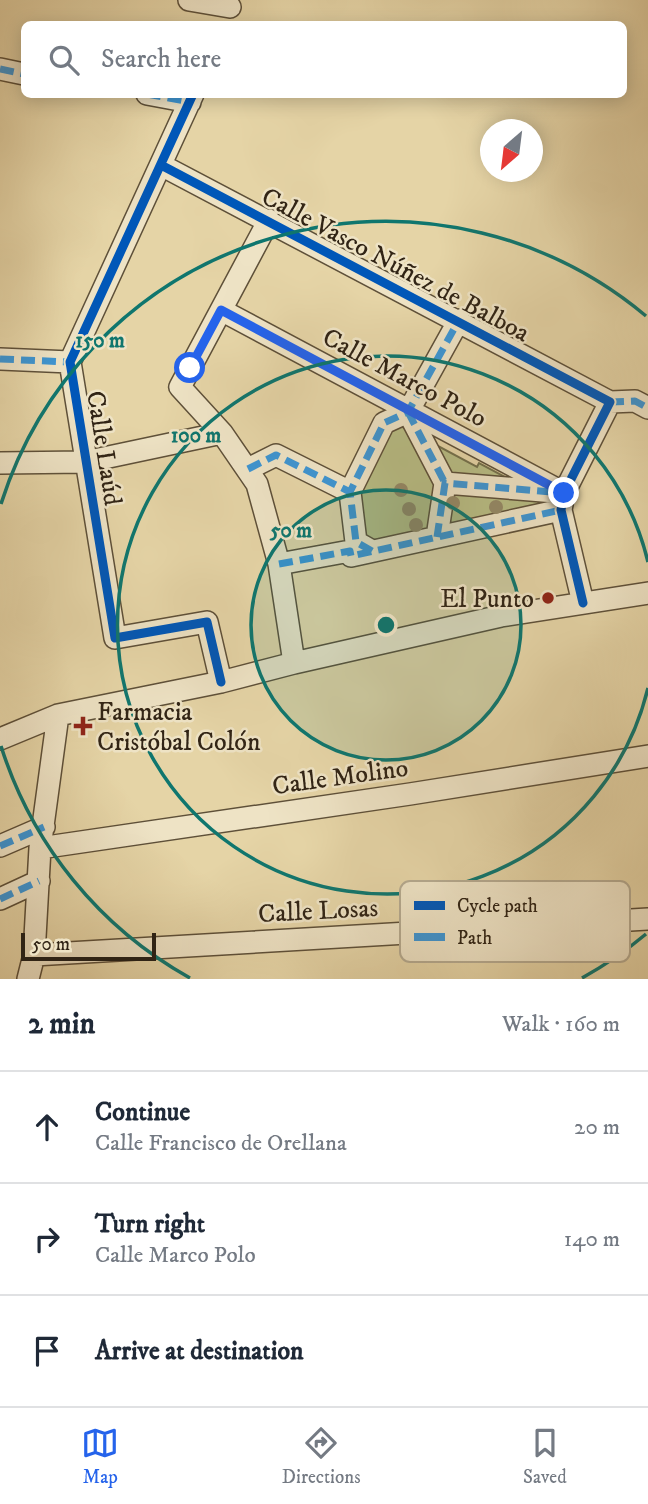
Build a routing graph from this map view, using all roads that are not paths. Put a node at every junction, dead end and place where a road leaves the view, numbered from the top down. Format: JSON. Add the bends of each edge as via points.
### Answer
{"nodes":[{"id":1,"x":189,"y":0,"type":"edge"},
{"id":2,"x":228,"y":11,"type":"edge"},
{"id":3,"x":0,"y":69,"type":"edge"},
{"id":4,"x":21,"y":73,"type":"edge"},
{"id":5,"x":192,"y":98,"type":"edge"},
{"id":6,"x":161,"y":165,"type":"junction"},
{"id":7,"x":269,"y":220,"type":"junction"},
{"id":8,"x":221,"y":310,"type":"junction"},
{"id":9,"x":459,"y":320,"type":"junction"},
{"id":10,"x":0,"y":359,"type":"edge"},
{"id":11,"x":70,"y":362,"type":"junction"},
{"id":12,"x":610,"y":402,"type":"junction"},
{"id":13,"x":648,"y":408,"type":"edge"},
{"id":14,"x":408,"y":412,"type":"junction"},
{"id":15,"x":222,"y":433,"type":"junction"},
{"id":16,"x":0,"y":463,"type":"edge"},
{"id":17,"x":86,"y":463,"type":"junction"},
{"id":18,"x":248,"y":469,"type":"junction"},
{"id":19,"x":445,"y":483,"type":"junction"},
{"id":20,"x":350,"y":492,"type":"junction"},
{"id":21,"x":562,"y":502,"type":"junction"},
{"id":22,"x":437,"y":537,"type":"junction"},
{"id":23,"x":372,"y":551,"type":"junction"},
{"id":24,"x":279,"y":564,"type":"junction"},
{"id":25,"x":648,"y":593,"type":"edge"},
{"id":26,"x":583,"y":603,"type":"junction"},
{"id":27,"x":294,"y":663,"type":"junction"},
{"id":28,"x":221,"y":682,"type":"junction"},
{"id":29,"x":58,"y":715,"type":"junction"},
{"id":30,"x":0,"y":739,"type":"edge"},
{"id":31,"x":648,"y":756,"type":"edge"},
{"id":32,"x":44,"y":827,"type":"junction"},
{"id":33,"x":0,"y":846,"type":"edge"},
{"id":34,"x":40,"y":848,"type":"junction"},
{"id":35,"x":39,"y":881,"type":"junction"},
{"id":36,"x":0,"y":899,"type":"edge"},
{"id":37,"x":648,"y":919,"type":"edge"},
{"id":38,"x":630,"y":920,"type":"edge"},
{"id":39,"x":400,"y":934,"type":"edge"},
{"id":40,"x":34,"y":955,"type":"junction"},
{"id":41,"x":28,"y":979,"type":"edge"}],
"edges":[{"from":1,"to":2,"type":"street"},
{"from":3,"to":4,"type":"street"},
{"from":5,"to":6,"type":"street","name":"Calle Laúd"},
{"from":6,"to":7,"type":"street","name":"Calle Vasco Núñez de Balboa"},
{"from":6,"to":11,"type":"street","name":"Calle Laúd"},
{"from":7,"to":8,"type":"street"},
{"from":7,"to":9,"type":"street","name":"Calle Vasco Núñez de Balboa"},
{"from":8,"to":14,"type":"street","name":"Calle Marco Polo"},
{"from":8,"to":15,"type":"street","via":[[180,387]]},
{"from":9,"to":12,"type":"street","name":"Calle Vasco Núñez de Balboa"},
{"from":9,"to":14,"type":"street"},
{"from":10,"to":11,"type":"street"},
{"from":11,"to":17,"type":"street","name":"Calle Laúd"},
{"from":12,"to":13,"type":"street","via":[[635,401]]},
{"from":12,"to":21,"type":"street"},
{"from":14,"to":19,"type":"street"},
{"from":14,"to":20,"type":"street","via":[[384,423]]},
{"from":14,"to":21,"type":"street","name":"Calle Marco Polo"},
{"from":15,"to":17,"type":"street"},
{"from":15,"to":18,"type":"street"},
{"from":16,"to":17,"type":"street"},
{"from":17,"to":28,"type":"street","name":"Calle Laúd","via":[[115,638],[207,622]]},
{"from":18,"to":20,"type":"street","via":[[276,455]]},
{"from":18,"to":24,"type":"street","via":[[257,484]]},
{"from":19,"to":21,"type":"street"},
{"from":19,"to":22,"type":"street"},
{"from":20,"to":23,"type":"street","via":[[356,542]]},
{"from":21,"to":22,"type":"street"},
{"from":21,"to":26,"type":"street"},
{"from":22,"to":23,"type":"street"},
{"from":23,"to":24,"type":"street"},
{"from":24,"to":27,"type":"street"},
{"from":25,"to":26,"type":"street"},
{"from":26,"to":27,"type":"street","via":[[501,616]]},
{"from":27,"to":28,"type":"street"},
{"from":28,"to":29,"type":"street"},
{"from":29,"to":30,"type":"street"},
{"from":29,"to":32,"type":"street"},
{"from":31,"to":34,"type":"street","name":"Calle Molino"},
{"from":32,"to":33,"type":"street"},
{"from":32,"to":34,"type":"street"},
{"from":34,"to":35,"type":"street"},
{"from":35,"to":36,"type":"street"},
{"from":35,"to":40,"type":"street"},
{"from":37,"to":38,"type":"street","name":"Calle Losas"},
{"from":39,"to":40,"type":"street","name":"Calle Losas"},
{"from":40,"to":41,"type":"street"}]}
